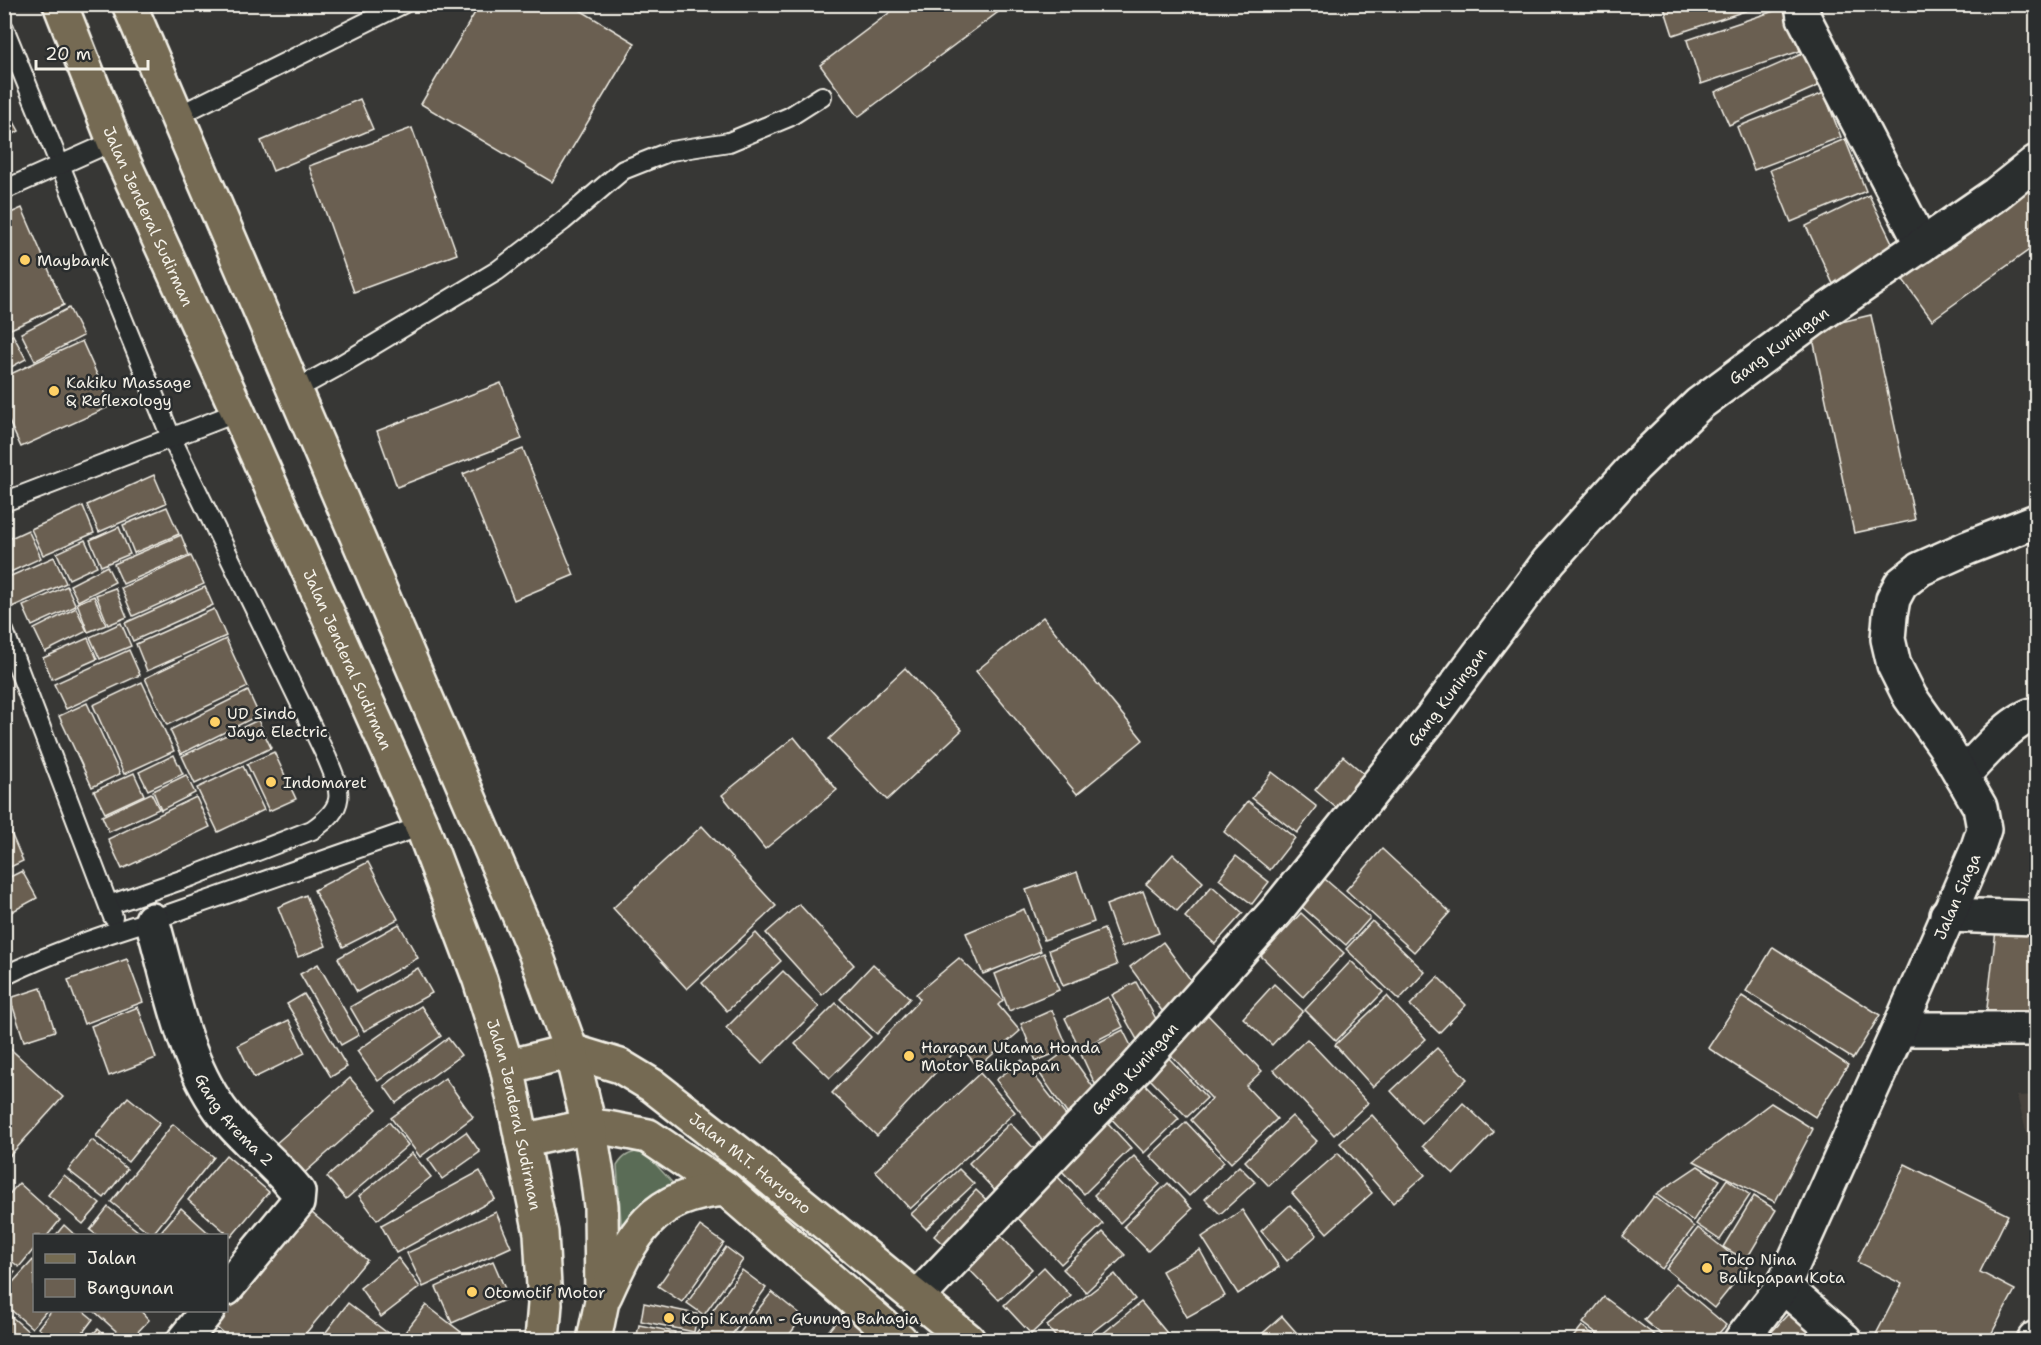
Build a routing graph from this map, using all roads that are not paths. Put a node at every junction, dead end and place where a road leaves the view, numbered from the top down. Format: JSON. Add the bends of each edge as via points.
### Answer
{"nodes":[{"id":1,"x":60,"y":4,"type":"edge"},
{"id":2,"x":129,"y":4,"type":"edge"},
{"id":3,"x":404,"y":4,"type":"edge"},
{"id":4,"x":1802,"y":4,"type":"edge"},
{"id":5,"x":4,"y":28,"type":"edge"},
{"id":6,"x":822,"y":96,"type":"dead end"},
{"id":7,"x":177,"y":116,"type":"junction"},
{"id":8,"x":114,"y":141,"type":"junction"},
{"id":9,"x":2037,"y":162,"type":"edge"},
{"id":10,"x":61,"y":164,"type":"junction"},
{"id":11,"x":4,"y":190,"type":"edge"},
{"id":12,"x":1922,"y":245,"type":"junction"},
{"id":13,"x":294,"y":390,"type":"junction"},
{"id":14,"x":238,"y":412,"type":"junction"},
{"id":15,"x":171,"y":436,"type":"junction"},
{"id":16,"x":4,"y":502,"type":"edge"},
{"id":17,"x":2037,"y":521,"type":"edge"},
{"id":18,"x":4,"y":630,"type":"edge"},
{"id":19,"x":2037,"y":714,"type":"edge"},
{"id":20,"x":1962,"y":776,"type":"junction"},
{"id":21,"x":422,"y":826,"type":"junction"},
{"id":22,"x":109,"y":905,"type":"junction"},
{"id":23,"x":1947,"y":915,"type":"junction"},
{"id":24,"x":2037,"y":918,"type":"edge"},
{"id":25,"x":152,"y":920,"type":"junction"},
{"id":26,"x":118,"y":930,"type":"junction"},
{"id":27,"x":4,"y":976,"type":"edge"},
{"id":28,"x":1899,"y":1029,"type":"junction"},
{"id":29,"x":2037,"y":1029,"type":"edge"},
{"id":30,"x":571,"y":1051,"type":"junction"},
{"id":31,"x":507,"y":1067,"type":"junction"},
{"id":32,"x":589,"y":1126,"type":"junction"},
{"id":33,"x":522,"y":1141,"type":"junction"},
{"id":34,"x":726,"y":1189,"type":"junction"},
{"id":35,"x":228,"y":1286,"type":"edge"},
{"id":36,"x":1783,"y":1286,"type":"junction"},
{"id":37,"x":916,"y":1298,"type":"junction"},
{"id":38,"x":602,"y":1301,"type":"junction"},
{"id":39,"x":207,"y":1312,"type":"edge"},
{"id":40,"x":184,"y":1341,"type":"edge"},
{"id":41,"x":542,"y":1341,"type":"edge"},
{"id":42,"x":594,"y":1341,"type":"edge"},
{"id":43,"x":900,"y":1341,"type":"edge"},
{"id":44,"x":968,"y":1341,"type":"edge"},
{"id":45,"x":1741,"y":1341,"type":"edge"},
{"id":46,"x":1845,"y":1341,"type":"edge"}],
"edges":[{"from":1,"to":8,"type":"main road","name":"Jalan Jenderal Sudirman"},
{"from":2,"to":7,"type":"main road"},
{"from":3,"to":7,"type":"lane"},
{"from":4,"to":12,"type":"street","via":[[1804,18]]},
{"from":5,"to":10,"type":"lane"},
{"from":6,"to":13,"type":"lane","via":[[789,117],[729,142],[671,151],[623,170],[497,272]]},
{"from":7,"to":13,"type":"main road"},
{"from":8,"to":10,"type":"lane"},
{"from":8,"to":14,"type":"main road","name":"Jalan Jenderal Sudirman"},
{"from":9,"to":12,"type":"street","name":"Gang Kuningan"},
{"from":10,"to":11,"type":"lane"},
{"from":10,"to":15,"type":"lane"},
{"from":12,"to":37,"type":"street","name":"Gang Kuningan","via":[[1699,404],[1635,466],[1549,561],[1432,717],[1276,911],[1136,1068]]},
{"from":13,"to":30,"type":"main road","via":[[535,952]]},
{"from":14,"to":15,"type":"lane"},
{"from":14,"to":21,"type":"main road","name":"Jalan Jenderal Sudirman"},
{"from":15,"to":16,"type":"lane"},
{"from":15,"to":22,"type":"lane","via":[[327,758],[336,781],[338,802],[330,816],[312,830]]},
{"from":17,"to":20,"type":"street","name":"Jalan Siaga","via":[[1920,569],[1901,584],[1893,599],[1888,639],[1894,665],[1910,697]]},
{"from":18,"to":22,"type":"lane"},
{"from":19,"to":20,"type":"street","via":[[2011,728]]},
{"from":20,"to":23,"type":"street","name":"Jalan Siaga","via":[[1980,807],[1984,829]]},
{"from":21,"to":25,"type":"lane"},
{"from":21,"to":31,"type":"main road","name":"Jalan Jenderal Sudirman","via":[[480,980]]},
{"from":22,"to":26,"type":"lane"},
{"from":23,"to":24,"type":"street"},
{"from":23,"to":28,"type":"street","name":"Jalan Siaga"},
{"from":25,"to":26,"type":"lane"},
{"from":25,"to":35,"type":"street","name":"Gang Arema 2","via":[[187,1044],[201,1076],[220,1109],[298,1192],[297,1203]]},
{"from":26,"to":27,"type":"lane"},
{"from":28,"to":29,"type":"street"},
{"from":28,"to":36,"type":"street","name":"Jalan Siaga"},
{"from":30,"to":31,"type":"main road"},
{"from":30,"to":32,"type":"main road"},
{"from":30,"to":37,"type":"main road","name":"Jalan M.T. Haryono","via":[[620,1066],[653,1086]]},
{"from":31,"to":33,"type":"main road","name":"Jalan Jenderal Sudirman"},
{"from":32,"to":33,"type":"main road"},
{"from":32,"to":34,"type":"main road","via":[[648,1136]]},
{"from":32,"to":38,"type":"main road","via":[[601,1206]]},
{"from":33,"to":41,"type":"main road","name":"Jalan Jenderal Sudirman","via":[[541,1233],[545,1304]]},
{"from":34,"to":38,"type":"main road","via":[[700,1191],[658,1211],[632,1240]]},
{"from":34,"to":43,"type":"main road"},
{"from":36,"to":45,"type":"street","name":"Jalan Siaga"},
{"from":36,"to":46,"type":"street"},
{"from":37,"to":44,"type":"main road","name":"Jalan M.T. Haryono"},
{"from":38,"to":42,"type":"main road"},
{"from":39,"to":40,"type":"street"}]}
